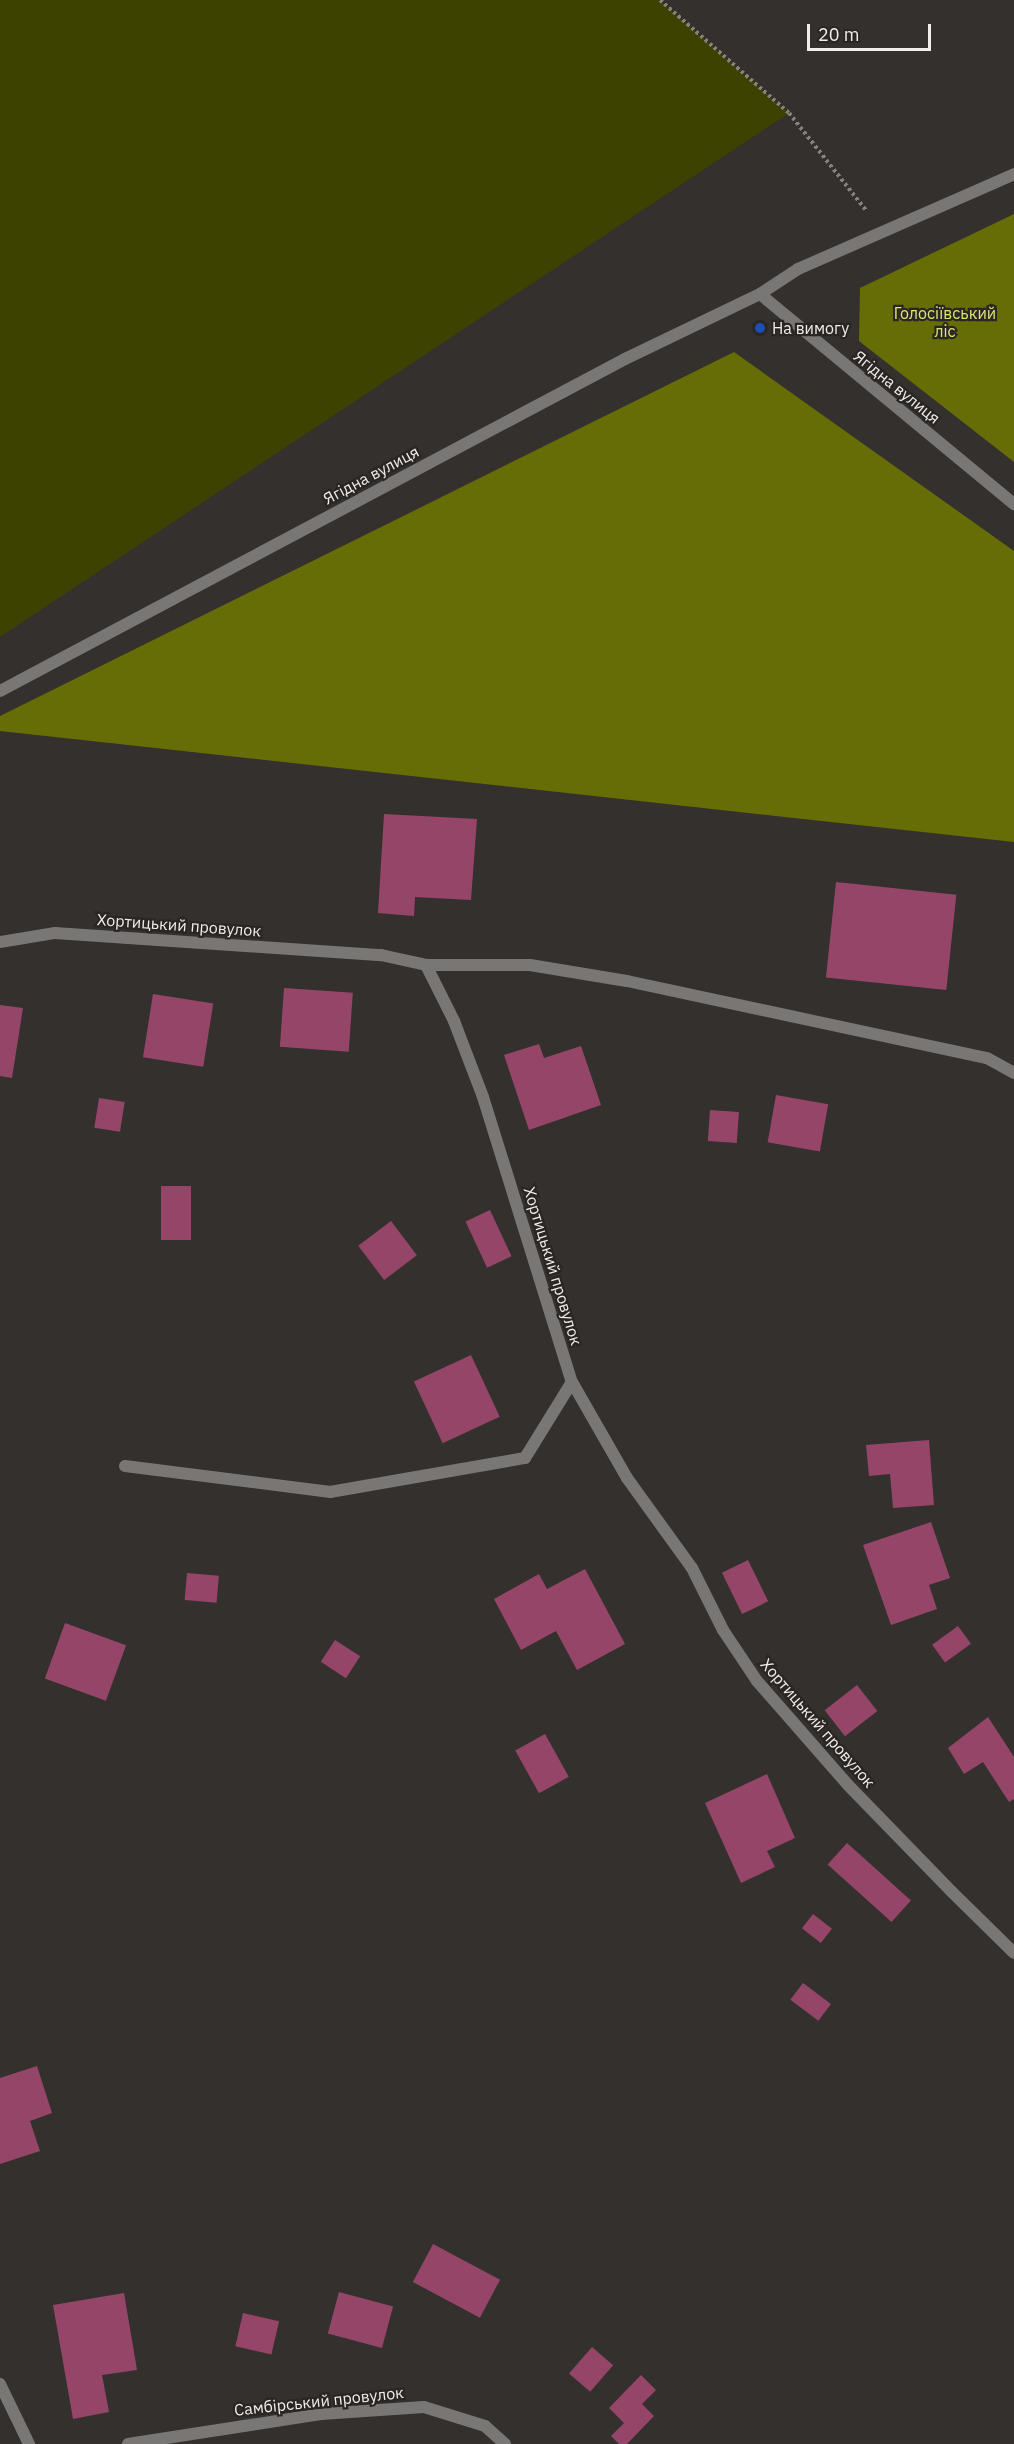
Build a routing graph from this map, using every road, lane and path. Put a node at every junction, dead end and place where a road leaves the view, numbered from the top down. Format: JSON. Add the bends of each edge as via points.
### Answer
{"nodes":[{"id":1,"x":660,"y":0,"type":"edge"},
{"id":2,"x":1014,"y":174,"type":"edge"},
{"id":3,"x":883,"y":231,"type":"junction"},
{"id":4,"x":760,"y":294,"type":"junction"},
{"id":5,"x":1014,"y":504,"type":"edge"},
{"id":6,"x":0,"y":691,"type":"edge"},
{"id":7,"x":0,"y":942,"type":"edge"},
{"id":8,"x":426,"y":965,"type":"junction"},
{"id":9,"x":1014,"y":1073,"type":"edge"},
{"id":10,"x":572,"y":1382,"type":"junction"},
{"id":11,"x":125,"y":1466,"type":"dead end"},
{"id":12,"x":1014,"y":1953,"type":"edge"},
{"id":13,"x":0,"y":2384,"type":"edge"},
{"id":14,"x":29,"y":2444,"type":"edge"},
{"id":15,"x":128,"y":2444,"type":"edge"},
{"id":16,"x":505,"y":2444,"type":"edge"}],
"edges":[{"from":1,"to":3,"type":"path","via":[[789,113]]},
{"from":2,"to":3,"type":"street","name":"Ягідна вулиця"},
{"from":3,"to":4,"type":"street","name":"Ягідна вулиця","via":[[798,269]]},
{"from":4,"to":5,"type":"street","name":"Ягідна вулиця"},
{"from":4,"to":6,"type":"street","name":"Ягідна вулиця","via":[[615,364]]},
{"from":7,"to":8,"type":"street","name":"Хортицький провулок","via":[[56,933],[381,955]]},
{"from":8,"to":9,"type":"street","via":[[530,965],[627,981],[987,1059]]},
{"from":8,"to":10,"type":"street","name":"Хортицький провулок","via":[[454,1021],[483,1097]]},
{"from":10,"to":11,"type":"street","via":[[525,1458],[330,1492]]},
{"from":10,"to":12,"type":"street","name":"Хортицький провулок","via":[[627,1478],[692,1568],[723,1630],[757,1681],[848,1785]]},
{"from":13,"to":14,"type":"street"},
{"from":15,"to":16,"type":"street","name":"Самбірський провулок","via":[[321,2414],[424,2406],[485,2426]]}]}
